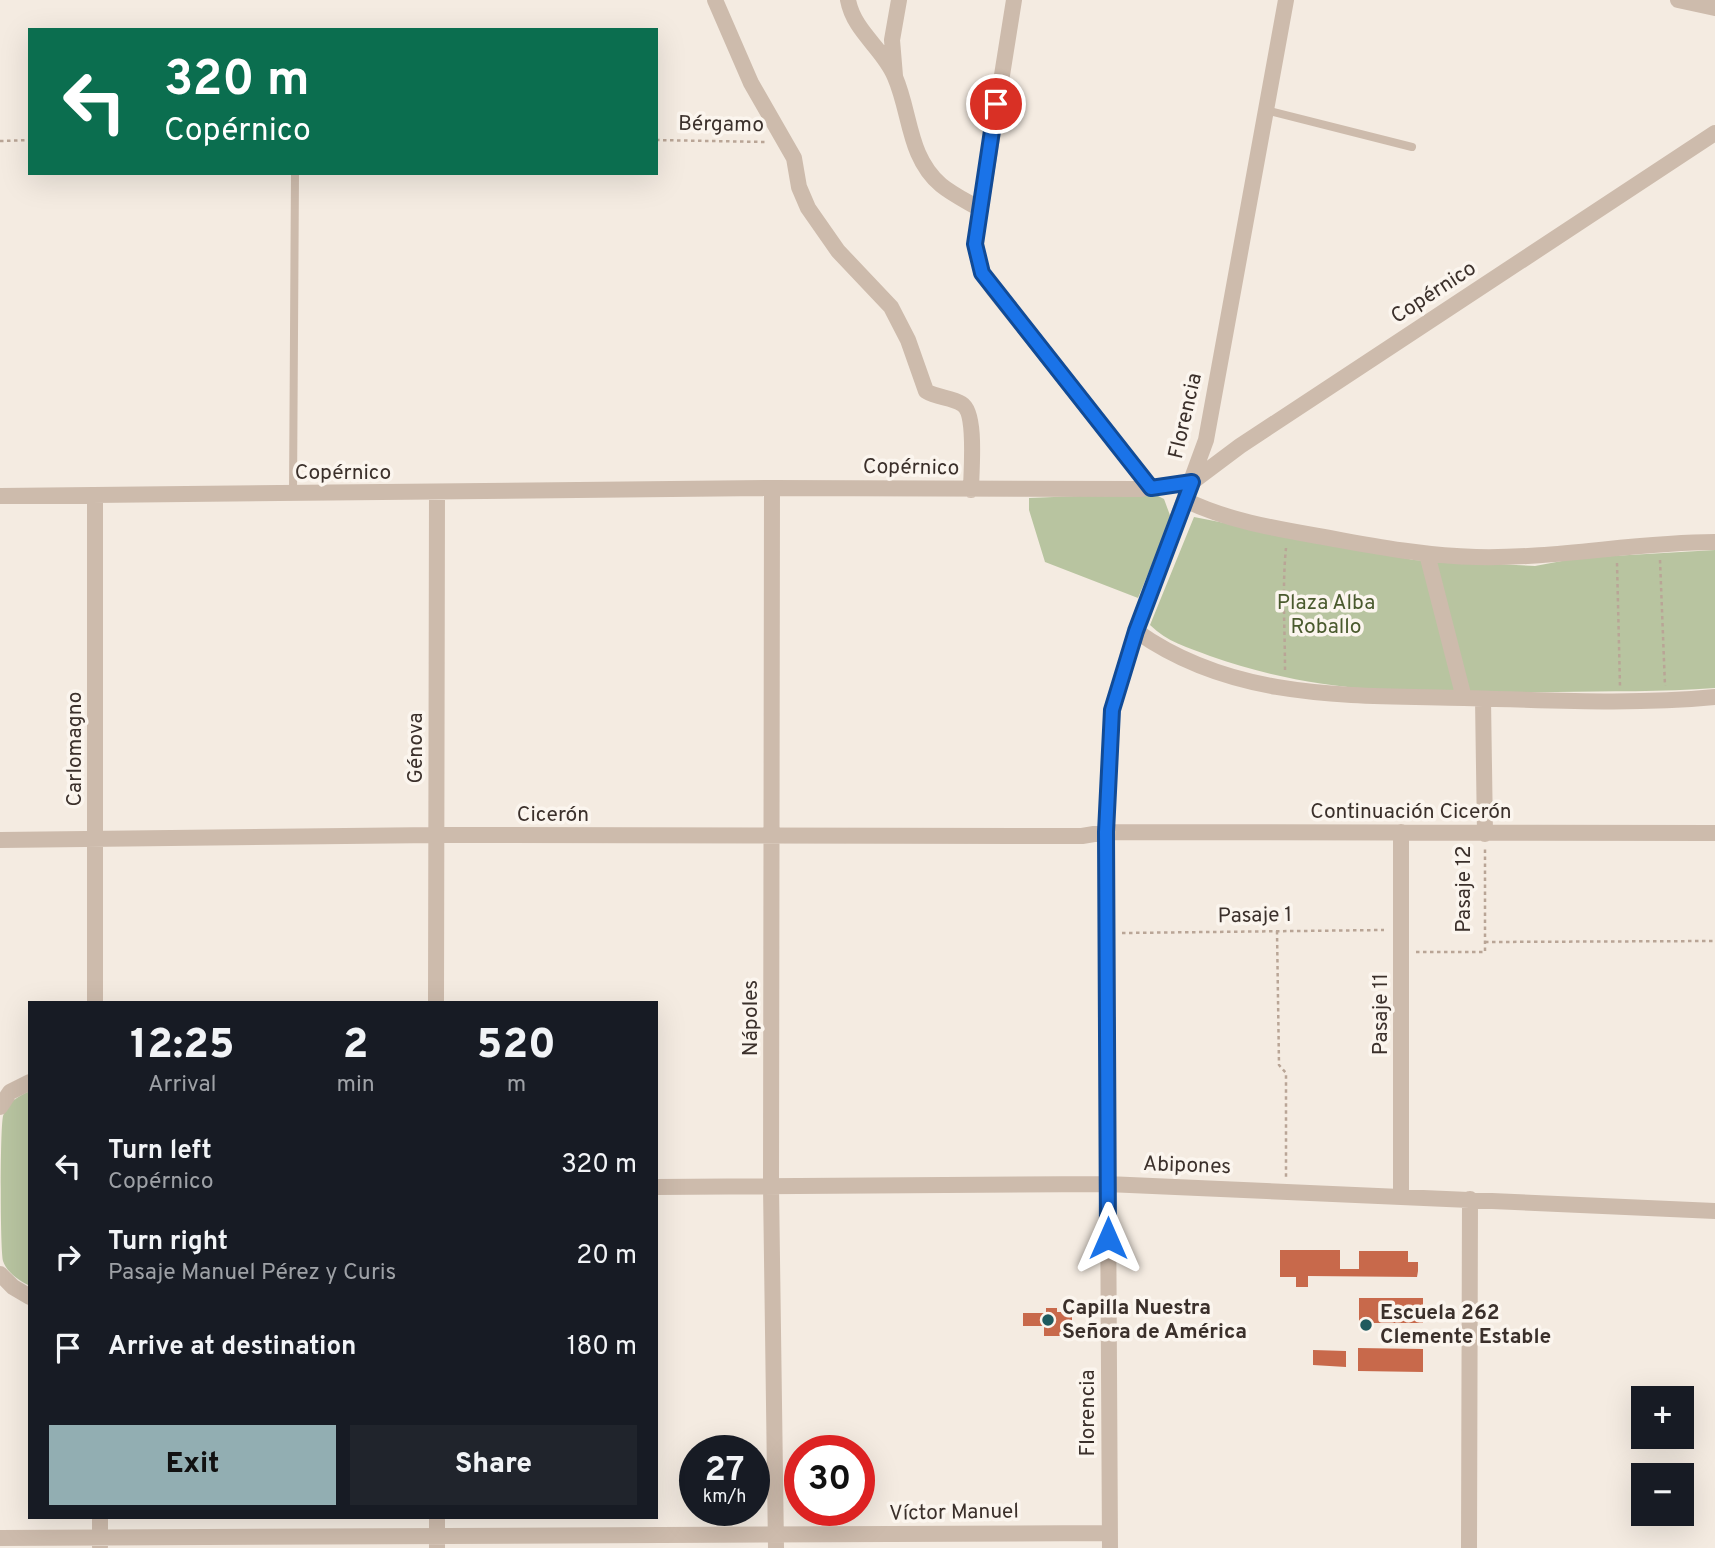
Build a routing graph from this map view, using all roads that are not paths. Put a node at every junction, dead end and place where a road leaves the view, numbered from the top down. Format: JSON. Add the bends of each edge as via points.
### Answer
{"nodes":[{"id":1,"x":715,"y":0,"type":"edge"},
{"id":2,"x":848,"y":0,"type":"edge"},
{"id":3,"x":899,"y":0,"type":"edge"},
{"id":4,"x":1014,"y":0,"type":"edge"},
{"id":5,"x":1286,"y":0,"type":"edge"},
{"id":6,"x":1678,"y":0,"type":"edge"},
{"id":7,"x":1715,"y":8,"type":"edge"},
{"id":8,"x":895,"y":76,"type":"junction"},
{"id":9,"x":1266,"y":110,"type":"junction"},
{"id":10,"x":1715,"y":133,"type":"edge"},
{"id":11,"x":1412,"y":147,"type":"dead end"},
{"id":12,"x":295,"y":175,"type":"edge"},
{"id":13,"x":978,"y":208,"type":"junction"},
{"id":14,"x":1192,"y":482,"type":"junction"},
{"id":15,"x":772,"y":488,"type":"junction"},
{"id":16,"x":1151,"y":488,"type":"junction"},
{"id":17,"x":971,"y":490,"type":"junction"},
{"id":18,"x":293,"y":494,"type":"junction"},
{"id":19,"x":437,"y":494,"type":"junction"},
{"id":20,"x":0,"y":496,"type":"edge"},
{"id":21,"x":95,"y":496,"type":"junction"},
{"id":22,"x":1185,"y":500,"type":"junction"},
{"id":23,"x":1715,"y":542,"type":"edge"},
{"id":24,"x":1427,"y":554,"type":"junction"},
{"id":25,"x":1136,"y":631,"type":"junction"},
{"id":26,"x":1715,"y":697,"type":"edge"},
{"id":27,"x":1464,"y":698,"type":"junction"},
{"id":28,"x":1483,"y":699,"type":"junction"},
{"id":29,"x":1106,"y":832,"type":"junction"},
{"id":30,"x":1401,"y":832,"type":"junction"},
{"id":31,"x":1715,"y":833,"type":"edge"},
{"id":32,"x":1485,"y":834,"type":"junction"},
{"id":33,"x":436,"y":835,"type":"junction"},
{"id":34,"x":773,"y":836,"type":"junction"},
{"id":35,"x":97,"y":839,"type":"junction"},
{"id":36,"x":0,"y":840,"type":"edge"},
{"id":37,"x":95,"y":1001,"type":"edge"},
{"id":38,"x":436,"y":1001,"type":"edge"},
{"id":39,"x":28,"y":1083,"type":"edge"},
{"id":40,"x":4,"y":1100,"type":"edge"},
{"id":41,"x":1107,"y":1184,"type":"junction"},
{"id":42,"x":658,"y":1187,"type":"edge"},
{"id":43,"x":771,"y":1187,"type":"junction"},
{"id":44,"x":1401,"y":1196,"type":"junction"},
{"id":45,"x":1470,"y":1199,"type":"junction"},
{"id":46,"x":1715,"y":1211,"type":"edge"},
{"id":47,"x":4,"y":1278,"type":"edge"},
{"id":48,"x":28,"y":1296,"type":"edge"},
{"id":49,"x":100,"y":1519,"type":"edge"},
{"id":50,"x":437,"y":1519,"type":"edge"},
{"id":51,"x":0,"y":1538,"type":"edge"},
{"id":52,"x":1110,"y":1540,"type":"edge"},
{"id":53,"x":438,"y":1542,"type":"edge"},
{"id":54,"x":776,"y":1542,"type":"edge"},
{"id":55,"x":100,"y":1543,"type":"edge"},
{"id":56,"x":1469,"y":1548,"type":"edge"}],
"edges":[{"from":1,"to":17,"type":"street","via":[[735,52],[797,166],[807,208],[838,251],[891,307],[926,391],[968,409]]},
{"from":2,"to":8,"type":"street","via":[[861,30]]},
{"from":3,"to":8,"type":"street","via":[[892,40]]},
{"from":4,"to":13,"type":"street"},
{"from":5,"to":9,"type":"street","name":"Florencia"},
{"from":6,"to":7,"type":"street"},
{"from":8,"to":13,"type":"street","via":[[922,163],[941,185]]},
{"from":9,"to":11,"type":"lane"},
{"from":9,"to":14,"type":"street","name":"Florencia","via":[[1206,440]]},
{"from":10,"to":14,"type":"street","name":"Copérnico"},
{"from":12,"to":18,"type":"lane"},
{"from":13,"to":16,"type":"street","via":[[975,244],[982,273]]},
{"from":14,"to":16,"type":"street","name":"Copérnico"},
{"from":14,"to":22,"type":"street","name":"Florencia"},
{"from":15,"to":17,"type":"street","name":"Copérnico"},
{"from":15,"to":19,"type":"street","name":"Copérnico"},
{"from":15,"to":34,"type":"street","name":"Nápoles"},
{"from":16,"to":17,"type":"street","name":"Copérnico"},
{"from":18,"to":19,"type":"street","name":"Copérnico"},
{"from":18,"to":21,"type":"street","name":"Copérnico"},
{"from":19,"to":33,"type":"street","name":"Génova"},
{"from":20,"to":21,"type":"street","name":"Copérnico"},
{"from":21,"to":35,"type":"street","name":"Carlomagno"},
{"from":22,"to":24,"type":"street","via":[[1226,517],[1287,531]]},
{"from":22,"to":25,"type":"street","name":"Florencia"},
{"from":23,"to":24,"type":"street","via":[[1478,557]]},
{"from":24,"to":27,"type":"street"},
{"from":25,"to":27,"type":"street","via":[[1170,653],[1244,680],[1378,699]]},
{"from":25,"to":29,"type":"street","name":"Florencia","via":[[1112,710]]},
{"from":26,"to":28,"type":"street"},
{"from":27,"to":28,"type":"street"},
{"from":28,"to":32,"type":"street","name":"Pasaje 12"},
{"from":29,"to":30,"type":"street","name":"Continuación Cicerón"},
{"from":29,"to":34,"type":"street","name":"Cicerón","via":[[1082,836]]},
{"from":29,"to":41,"type":"street","name":"Florencia"},
{"from":30,"to":32,"type":"street","name":"Continuación Cicerón"},
{"from":30,"to":44,"type":"street","name":"Pasaje 11"},
{"from":31,"to":32,"type":"street","name":"Continuación Cicerón"},
{"from":33,"to":34,"type":"street","name":"Cicerón"},
{"from":33,"to":35,"type":"street","name":"Cicerón"},
{"from":33,"to":38,"type":"street","name":"Génova"},
{"from":34,"to":43,"type":"street","name":"Nápoles"},
{"from":35,"to":36,"type":"street","name":"Cicerón"},
{"from":35,"to":37,"type":"street","name":"Carlomagno"},
{"from":39,"to":40,"type":"street"},
{"from":41,"to":43,"type":"street","name":"Abipones"},
{"from":41,"to":44,"type":"street","name":"Abipones"},
{"from":41,"to":52,"type":"street","name":"Florencia"},
{"from":42,"to":43,"type":"street","name":"Abipones"},
{"from":43,"to":54,"type":"street","name":"Nápoles"},
{"from":44,"to":45,"type":"street","name":"Abipones"},
{"from":45,"to":46,"type":"street","name":"Abipones"},
{"from":45,"to":56,"type":"street"},
{"from":47,"to":48,"type":"street"},
{"from":49,"to":55,"type":"street"},
{"from":50,"to":53,"type":"street"},
{"from":51,"to":55,"type":"street","name":"Víctor Manuel"},
{"from":52,"to":54,"type":"street","name":"Víctor Manuel"},
{"from":53,"to":54,"type":"street","name":"Víctor Manuel"},
{"from":53,"to":55,"type":"street","name":"Víctor Manuel"}]}
